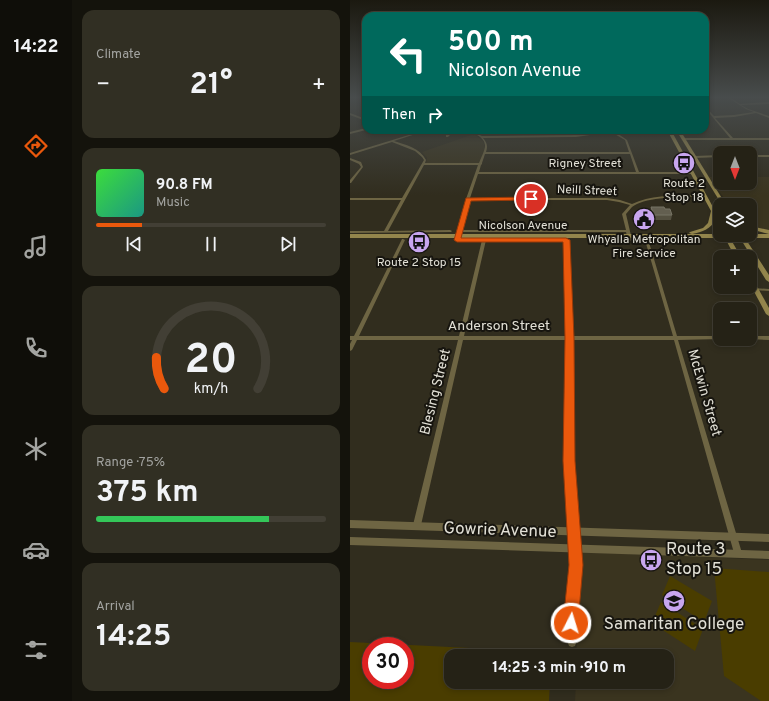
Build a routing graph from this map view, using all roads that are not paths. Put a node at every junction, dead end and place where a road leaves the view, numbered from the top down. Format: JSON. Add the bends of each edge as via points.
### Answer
{"nodes":[{"id":1,"x":361,"y":130,"type":"edge"},
{"id":2,"x":724,"y":130,"type":"edge"},
{"id":3,"x":350,"y":133,"type":"edge"},
{"id":4,"x":414,"y":134,"type":"edge"},
{"id":5,"x":448,"y":134,"type":"edge"},
{"id":6,"x":476,"y":134,"type":"edge"},
{"id":7,"x":588,"y":134,"type":"edge"},
{"id":8,"x":618,"y":134,"type":"edge"},
{"id":9,"x":671,"y":134,"type":"edge"},
{"id":10,"x":681,"y":134,"type":"edge"},
{"id":11,"x":446,"y":136,"type":"dead end"},
{"id":12,"x":482,"y":137,"type":"junction"},
{"id":13,"x":684,"y":139,"type":"junction"},
{"id":14,"x":732,"y":139,"type":"junction"},
{"id":15,"x":769,"y":139,"type":"edge"},
{"id":16,"x":392,"y":141,"type":"junction"},
{"id":17,"x":678,"y":148,"type":"junction"},
{"id":18,"x":689,"y":148,"type":"junction"},
{"id":19,"x":485,"y":153,"type":"junction"},
{"id":20,"x":631,"y":153,"type":"junction"},
{"id":21,"x":350,"y":154,"type":"edge"},
{"id":22,"x":695,"y":156,"type":"junction"},
{"id":23,"x":713,"y":156,"type":"edge"},
{"id":24,"x":757,"y":156,"type":"edge"},
{"id":25,"x":769,"y":156,"type":"edge"},
{"id":26,"x":350,"y":158,"type":"edge"},
{"id":27,"x":424,"y":164,"type":"junction"},
{"id":28,"x":481,"y":164,"type":"junction"},
{"id":29,"x":478,"y":173,"type":"junction"},
{"id":30,"x":638,"y":173,"type":"junction"},
{"id":31,"x":692,"y":173,"type":"junction"},
{"id":32,"x":350,"y":182,"type":"edge"},
{"id":33,"x":698,"y":184,"type":"junction"},
{"id":34,"x":711,"y":184,"type":"junction"},
{"id":35,"x":704,"y":196,"type":"junction"},
{"id":36,"x":720,"y":198,"type":"edge"},
{"id":37,"x":350,"y":199,"type":"edge"},
{"id":38,"x":468,"y":199,"type":"junction"},
{"id":39,"x":403,"y":200,"type":"junction"},
{"id":40,"x":632,"y":205,"type":"junction"},
{"id":41,"x":711,"y":208,"type":"junction"},
{"id":42,"x":713,"y":212,"type":"edge"},
{"id":43,"x":757,"y":229,"type":"edge"},
{"id":44,"x":450,"y":231,"type":"dead end"},
{"id":45,"x":350,"y":232,"type":"edge"},
{"id":46,"x":769,"y":232,"type":"edge"},
{"id":47,"x":384,"y":234,"type":"junction"},
{"id":48,"x":350,"y":236,"type":"edge"},
{"id":49,"x":459,"y":236,"type":"junction"},
{"id":50,"x":629,"y":236,"type":"junction"},
{"id":51,"x":674,"y":236,"type":"junction"},
{"id":52,"x":757,"y":236,"type":"edge"},
{"id":53,"x":769,"y":236,"type":"edge"},
{"id":54,"x":713,"y":237,"type":"edge"},
{"id":55,"x":713,"y":238,"type":"edge"},
{"id":56,"x":757,"y":239,"type":"edge"},
{"id":57,"x":350,"y":240,"type":"edge"},
{"id":58,"x":403,"y":240,"type":"junction"},
{"id":59,"x":484,"y":240,"type":"junction"},
{"id":60,"x":566,"y":240,"type":"junction"},
{"id":61,"x":647,"y":240,"type":"junction"},
{"id":62,"x":769,"y":240,"type":"edge"},
{"id":63,"x":745,"y":242,"type":"edge"},
{"id":64,"x":769,"y":280,"type":"edge"},
{"id":65,"x":757,"y":289,"type":"edge"},
{"id":66,"x":769,"y":290,"type":"edge"},
{"id":67,"x":757,"y":293,"type":"edge"},
{"id":68,"x":769,"y":314,"type":"edge"},
{"id":69,"x":353,"y":338,"type":"edge"},
{"id":70,"x":462,"y":338,"type":"junction"},
{"id":71,"x":569,"y":338,"type":"junction"},
{"id":72,"x":676,"y":338,"type":"junction"},
{"id":73,"x":713,"y":338,"type":"edge"},
{"id":74,"x":757,"y":338,"type":"edge"},
{"id":75,"x":769,"y":338,"type":"edge"},
{"id":76,"x":350,"y":349,"type":"edge"},
{"id":77,"x":350,"y":524,"type":"edge"},
{"id":78,"x":416,"y":525,"type":"junction"},
{"id":79,"x":574,"y":530,"type":"junction"},
{"id":80,"x":733,"y":536,"type":"junction"},
{"id":81,"x":769,"y":538,"type":"edge"},
{"id":82,"x":350,"y":541,"type":"edge"},
{"id":83,"x":575,"y":549,"type":"junction"},
{"id":84,"x":738,"y":553,"type":"junction"},
{"id":85,"x":769,"y":555,"type":"edge"},
{"id":86,"x":572,"y":644,"type":"dead end"}],
"edges":[{"from":1,"to":3,"type":"street"},
{"from":2,"to":14,"type":"street"},
{"from":4,"to":16,"type":"street"},
{"from":5,"to":11,"type":"street"},
{"from":6,"to":12,"type":"street"},
{"from":7,"to":12,"type":"street"},
{"from":8,"to":20,"type":"street","via":[[626,140]]},
{"from":9,"to":17,"type":"main road"},
{"from":10,"to":13,"type":"main road"},
{"from":12,"to":19,"type":"street","via":[[486,143]]},
{"from":13,"to":14,"type":"street"},
{"from":13,"to":18,"type":"main road"},
{"from":14,"to":15,"type":"street"},
{"from":16,"to":21,"type":"street"},
{"from":16,"to":27,"type":"street","via":[[419,152],[423,155]]},
{"from":17,"to":18,"type":"main road"},
{"from":17,"to":31,"type":"main road"},
{"from":18,"to":22,"type":"main road"},
{"from":19,"to":20,"type":"street"},
{"from":19,"to":28,"type":"street"},
{"from":20,"to":30,"type":"street"},
{"from":22,"to":23,"type":"street"},
{"from":22,"to":34,"type":"main road"},
{"from":24,"to":25,"type":"street"},
{"from":26,"to":32,"type":"street","via":[[362,167]]},
{"from":27,"to":28,"type":"street"},
{"from":27,"to":39,"type":"street"},
{"from":28,"to":29,"type":"street"},
{"from":29,"to":30,"type":"street","name":"Rigney Street"},
{"from":29,"to":38,"type":"street"},
{"from":30,"to":31,"type":"street","name":"Rigney Street"},
{"from":31,"to":33,"type":"main road"},
{"from":33,"to":34,"type":"main road"},
{"from":33,"to":35,"type":"main road"},
{"from":34,"to":36,"type":"main road"},
{"from":35,"to":40,"type":"street","via":[[646,200]]},
{"from":35,"to":41,"type":"main road"},
{"from":37,"to":39,"type":"street"},
{"from":38,"to":40,"type":"street","name":"Neill Street","via":[[606,199]]},
{"from":38,"to":49,"type":"street"},
{"from":39,"to":47,"type":"street"},
{"from":40,"to":50,"type":"street","via":[[624,214]]},
{"from":41,"to":42,"type":"main road"},
{"from":41,"to":51,"type":"main road","via":[[712,222],[706,228]]},
{"from":43,"to":46,"type":"main road"},
{"from":44,"to":47,"type":"street","name":"Nicolson Avenue"},
{"from":45,"to":47,"type":"street","name":"Nicolson Avenue"},
{"from":47,"to":48,"type":"main road","name":"Nicolson Avenue"},
{"from":47,"to":49,"type":"main road","name":"Nicolson Avenue"},
{"from":49,"to":50,"type":"main road","name":"Nicolson Avenue"},
{"from":49,"to":58,"type":"main road","name":"Nicolson Avenue"},
{"from":49,"to":59,"type":"main road","name":"Nicolson Avenue"},
{"from":50,"to":51,"type":"main road","name":"Nicolson Avenue"},
{"from":50,"to":60,"type":"main road","name":"Nicolson Avenue"},
{"from":50,"to":61,"type":"main road","name":"Nicolson Avenue"},
{"from":51,"to":54,"type":"main road","name":"Nicolson Avenue"},
{"from":52,"to":53,"type":"main road","name":"Nicolson Avenue"},
{"from":55,"to":61,"type":"main road","name":"Nicolson Avenue"},
{"from":56,"to":62,"type":"main road","name":"Nicolson Avenue"},
{"from":57,"to":58,"type":"main road","name":"Nicolson Avenue"},
{"from":58,"to":69,"type":"street"},
{"from":59,"to":60,"type":"main road","name":"Nicolson Avenue"},
{"from":59,"to":70,"type":"street","name":"Blesing Street"},
{"from":60,"to":71,"type":"street"},
{"from":61,"to":72,"type":"street","name":"McEwin Street"},
{"from":63,"to":64,"type":"main road"},
{"from":65,"to":66,"type":"street"},
{"from":67,"to":68,"type":"main road"},
{"from":69,"to":70,"type":"street","name":"Anderson Street"},
{"from":69,"to":76,"type":"street"},
{"from":70,"to":71,"type":"street","name":"Anderson Street"},
{"from":70,"to":78,"type":"street","name":"Blesing Street"},
{"from":71,"to":72,"type":"street","name":"Anderson Street"},
{"from":71,"to":79,"type":"street","via":[[569,461]]},
{"from":72,"to":73,"type":"street","name":"Anderson Street"},
{"from":72,"to":80,"type":"street","name":"McEwin Street"},
{"from":74,"to":75,"type":"street"},
{"from":77,"to":78,"type":"street","name":"Gowrie Avenue"},
{"from":78,"to":79,"type":"street","name":"Gowrie Avenue"},
{"from":79,"to":80,"type":"street","name":"Gowrie Avenue"},
{"from":79,"to":83,"type":"street"},
{"from":80,"to":81,"type":"street","name":"Gowrie Avenue"},
{"from":80,"to":84,"type":"street","name":"McEwin Street"},
{"from":82,"to":83,"type":"street","name":"Gowrie Avenue"},
{"from":83,"to":84,"type":"street","name":"Gowrie Avenue"},
{"from":83,"to":86,"type":"street"},
{"from":84,"to":85,"type":"street","name":"Gowrie Avenue"}]}
